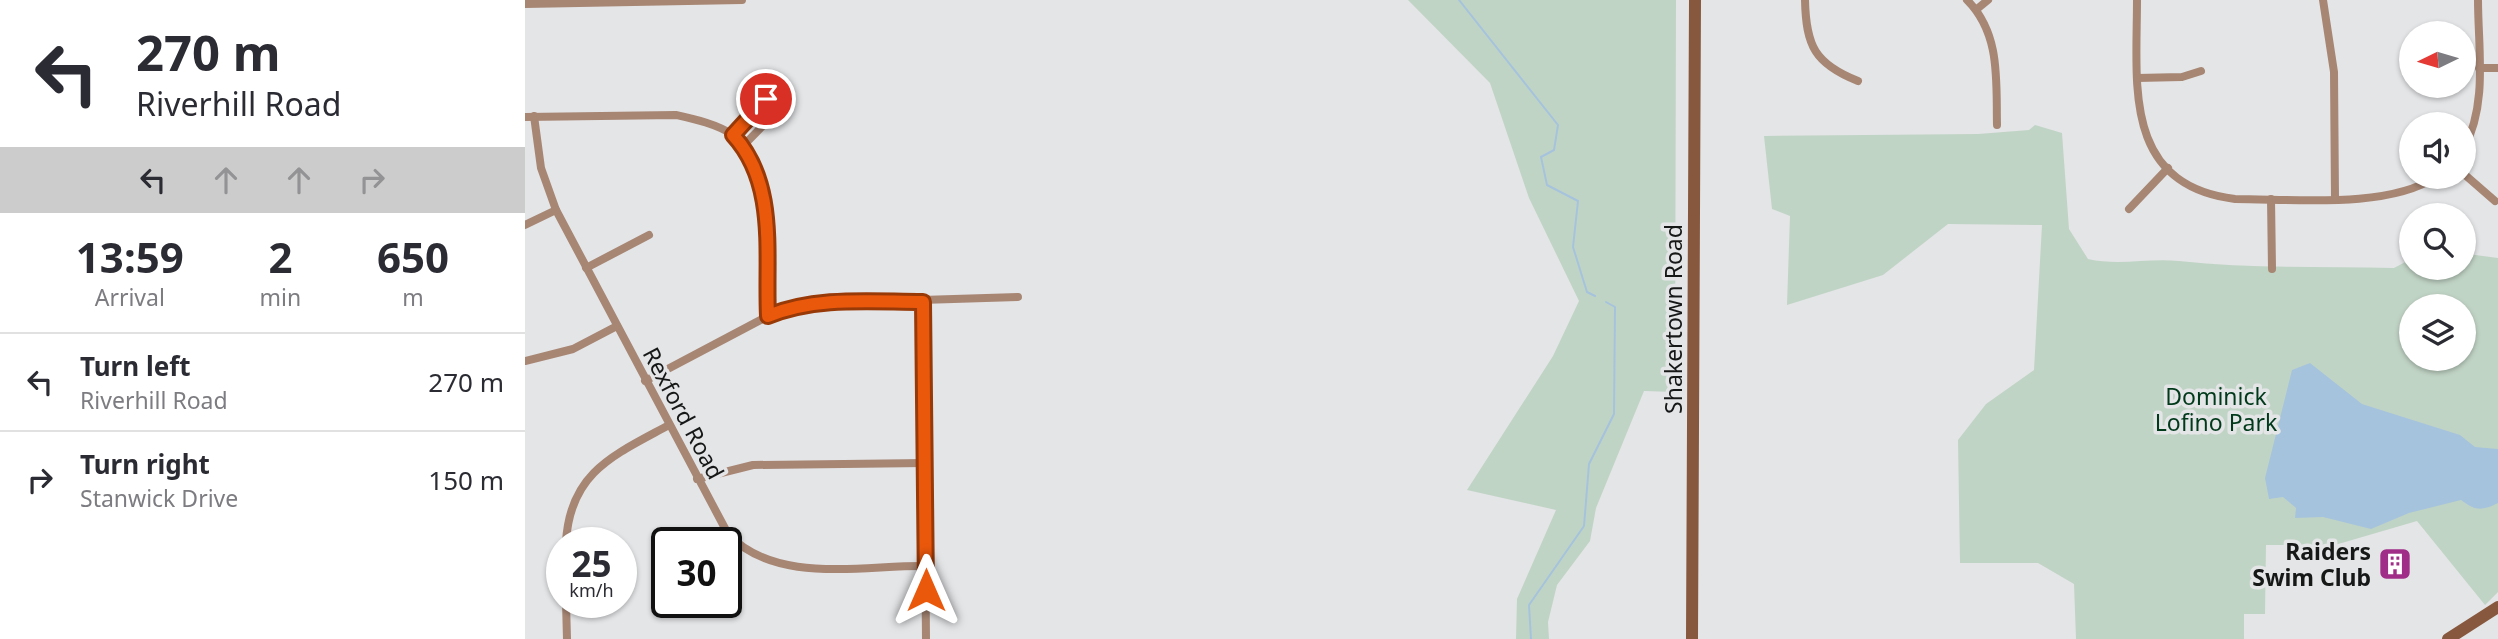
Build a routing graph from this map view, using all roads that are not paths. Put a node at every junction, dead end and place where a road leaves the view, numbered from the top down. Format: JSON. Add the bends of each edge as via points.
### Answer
{"nodes":[{"id":1,"x":742,"y":0,"type":"edge"},
{"id":2,"x":1695,"y":0,"type":"edge"},
{"id":3,"x":1805,"y":0,"type":"edge"},
{"id":4,"x":1967,"y":0,"type":"edge"},
{"id":5,"x":1988,"y":0,"type":"edge"},
{"id":6,"x":2137,"y":0,"type":"edge"},
{"id":7,"x":2323,"y":0,"type":"edge"},
{"id":8,"x":2478,"y":0,"type":"edge"},
{"id":9,"x":555,"y":2,"type":"edge"},
{"id":10,"x":525,"y":4,"type":"edge"},
{"id":11,"x":1977,"y":9,"type":"junction"},
{"id":12,"x":2479,"y":68,"type":"junction"},
{"id":13,"x":2498,"y":68,"type":"edge"},
{"id":14,"x":2201,"y":71,"type":"dead end"},
{"id":15,"x":2137,"y":78,"type":"junction"},
{"id":16,"x":1859,"y":81,"type":"dead end"},
{"id":17,"x":2476,"y":115,"type":"edge"},
{"id":18,"x":530,"y":116,"type":"edge"},
{"id":19,"x":1997,"y":125,"type":"dead end"},
{"id":20,"x":733,"y":135,"type":"junction"},
{"id":21,"x":743,"y":146,"type":"junction"},
{"id":22,"x":2168,"y":169,"type":"junction"},
{"id":23,"x":2476,"y":184,"type":"edge"},
{"id":24,"x":2414,"y":189,"type":"edge"},
{"id":25,"x":2335,"y":198,"type":"junction"},
{"id":26,"x":2271,"y":199,"type":"junction"},
{"id":27,"x":2495,"y":201,"type":"dead end"},
{"id":28,"x":2129,"y":209,"type":"dead end"},
{"id":29,"x":556,"y":210,"type":"junction"},
{"id":30,"x":525,"y":225,"type":"edge"},
{"id":31,"x":649,"y":235,"type":"dead end"},
{"id":32,"x":586,"y":268,"type":"junction"},
{"id":33,"x":2271,"y":269,"type":"dead end"},
{"id":34,"x":1018,"y":297,"type":"dead end"},
{"id":35,"x":923,"y":302,"type":"junction"},
{"id":36,"x":768,"y":316,"type":"junction"},
{"id":37,"x":617,"y":326,"type":"junction"},
{"id":38,"x":525,"y":361,"type":"edge"},
{"id":39,"x":645,"y":381,"type":"junction"},
{"id":40,"x":669,"y":425,"type":"junction"},
{"id":41,"x":925,"y":463,"type":"junction"},
{"id":42,"x":697,"y":479,"type":"junction"},
{"id":43,"x":569,"y":527,"type":"edge"},
{"id":44,"x":926,"y":566,"type":"junction"},
{"id":45,"x":2498,"y":607,"type":"edge"},
{"id":46,"x":566,"y":618,"type":"edge"},
{"id":47,"x":567,"y":639,"type":"edge"},
{"id":48,"x":926,"y":639,"type":"edge"},
{"id":49,"x":1692,"y":639,"type":"edge"},
{"id":50,"x":2448,"y":639,"type":"edge"}],
"edges":[{"from":1,"to":9,"type":"street"},
{"from":2,"to":49,"type":"street","name":"Shakertown Road"},
{"from":3,"to":16,"type":"street","via":[[1806,24],[1815,52],[1834,71]]},
{"from":4,"to":11,"type":"street"},
{"from":5,"to":11,"type":"street"},
{"from":6,"to":15,"type":"street"},
{"from":7,"to":25,"type":"street","via":[[2334,72]]},
{"from":8,"to":12,"type":"street"},
{"from":9,"to":10,"type":"street"},
{"from":11,"to":19,"type":"street","via":[[1994,53]]},
{"from":12,"to":13,"type":"street"},
{"from":12,"to":17,"type":"street"},
{"from":14,"to":15,"type":"street","via":[[2182,77]]},
{"from":15,"to":22,"type":"street","via":[[2141,124]]},
{"from":18,"to":20,"type":"street","via":[[676,115]]},
{"from":18,"to":29,"type":"street","name":"Rexford Road"},
{"from":20,"to":21,"type":"street"},
{"from":20,"to":21,"type":"street","via":[[766,99],[777,100],[778,110]]},
{"from":21,"to":36,"type":"street","via":[[764,198]]},
{"from":22,"to":26,"type":"street","via":[[2212,194]]},
{"from":22,"to":28,"type":"street"},
{"from":23,"to":27,"type":"street"},
{"from":24,"to":25,"type":"street","via":[[2390,197]]},
{"from":25,"to":26,"type":"street"},
{"from":26,"to":33,"type":"street"},
{"from":29,"to":30,"type":"street"},
{"from":29,"to":32,"type":"street","name":"Rexford Road"},
{"from":31,"to":32,"type":"street"},
{"from":32,"to":37,"type":"street","name":"Rexford Road"},
{"from":34,"to":35,"type":"street"},
{"from":35,"to":36,"type":"street","via":[[825,303]]},
{"from":35,"to":41,"type":"street"},
{"from":36,"to":39,"type":"street"},
{"from":37,"to":38,"type":"street","via":[[573,349]]},
{"from":37,"to":39,"type":"street","name":"Rexford Road"},
{"from":39,"to":40,"type":"street","name":"Rexford Road"},
{"from":40,"to":42,"type":"street","name":"Rexford Road"},
{"from":40,"to":43,"type":"street","via":[[614,455],[586,480],[573,501]]},
{"from":41,"to":42,"type":"street","via":[[753,465]]},
{"from":41,"to":44,"type":"street"},
{"from":42,"to":44,"type":"street","name":"Rexford Road","via":[[728,534],[764,560],[801,566]]},
{"from":44,"to":48,"type":"street"},
{"from":45,"to":50,"type":"street"},
{"from":46,"to":47,"type":"street"}]}
